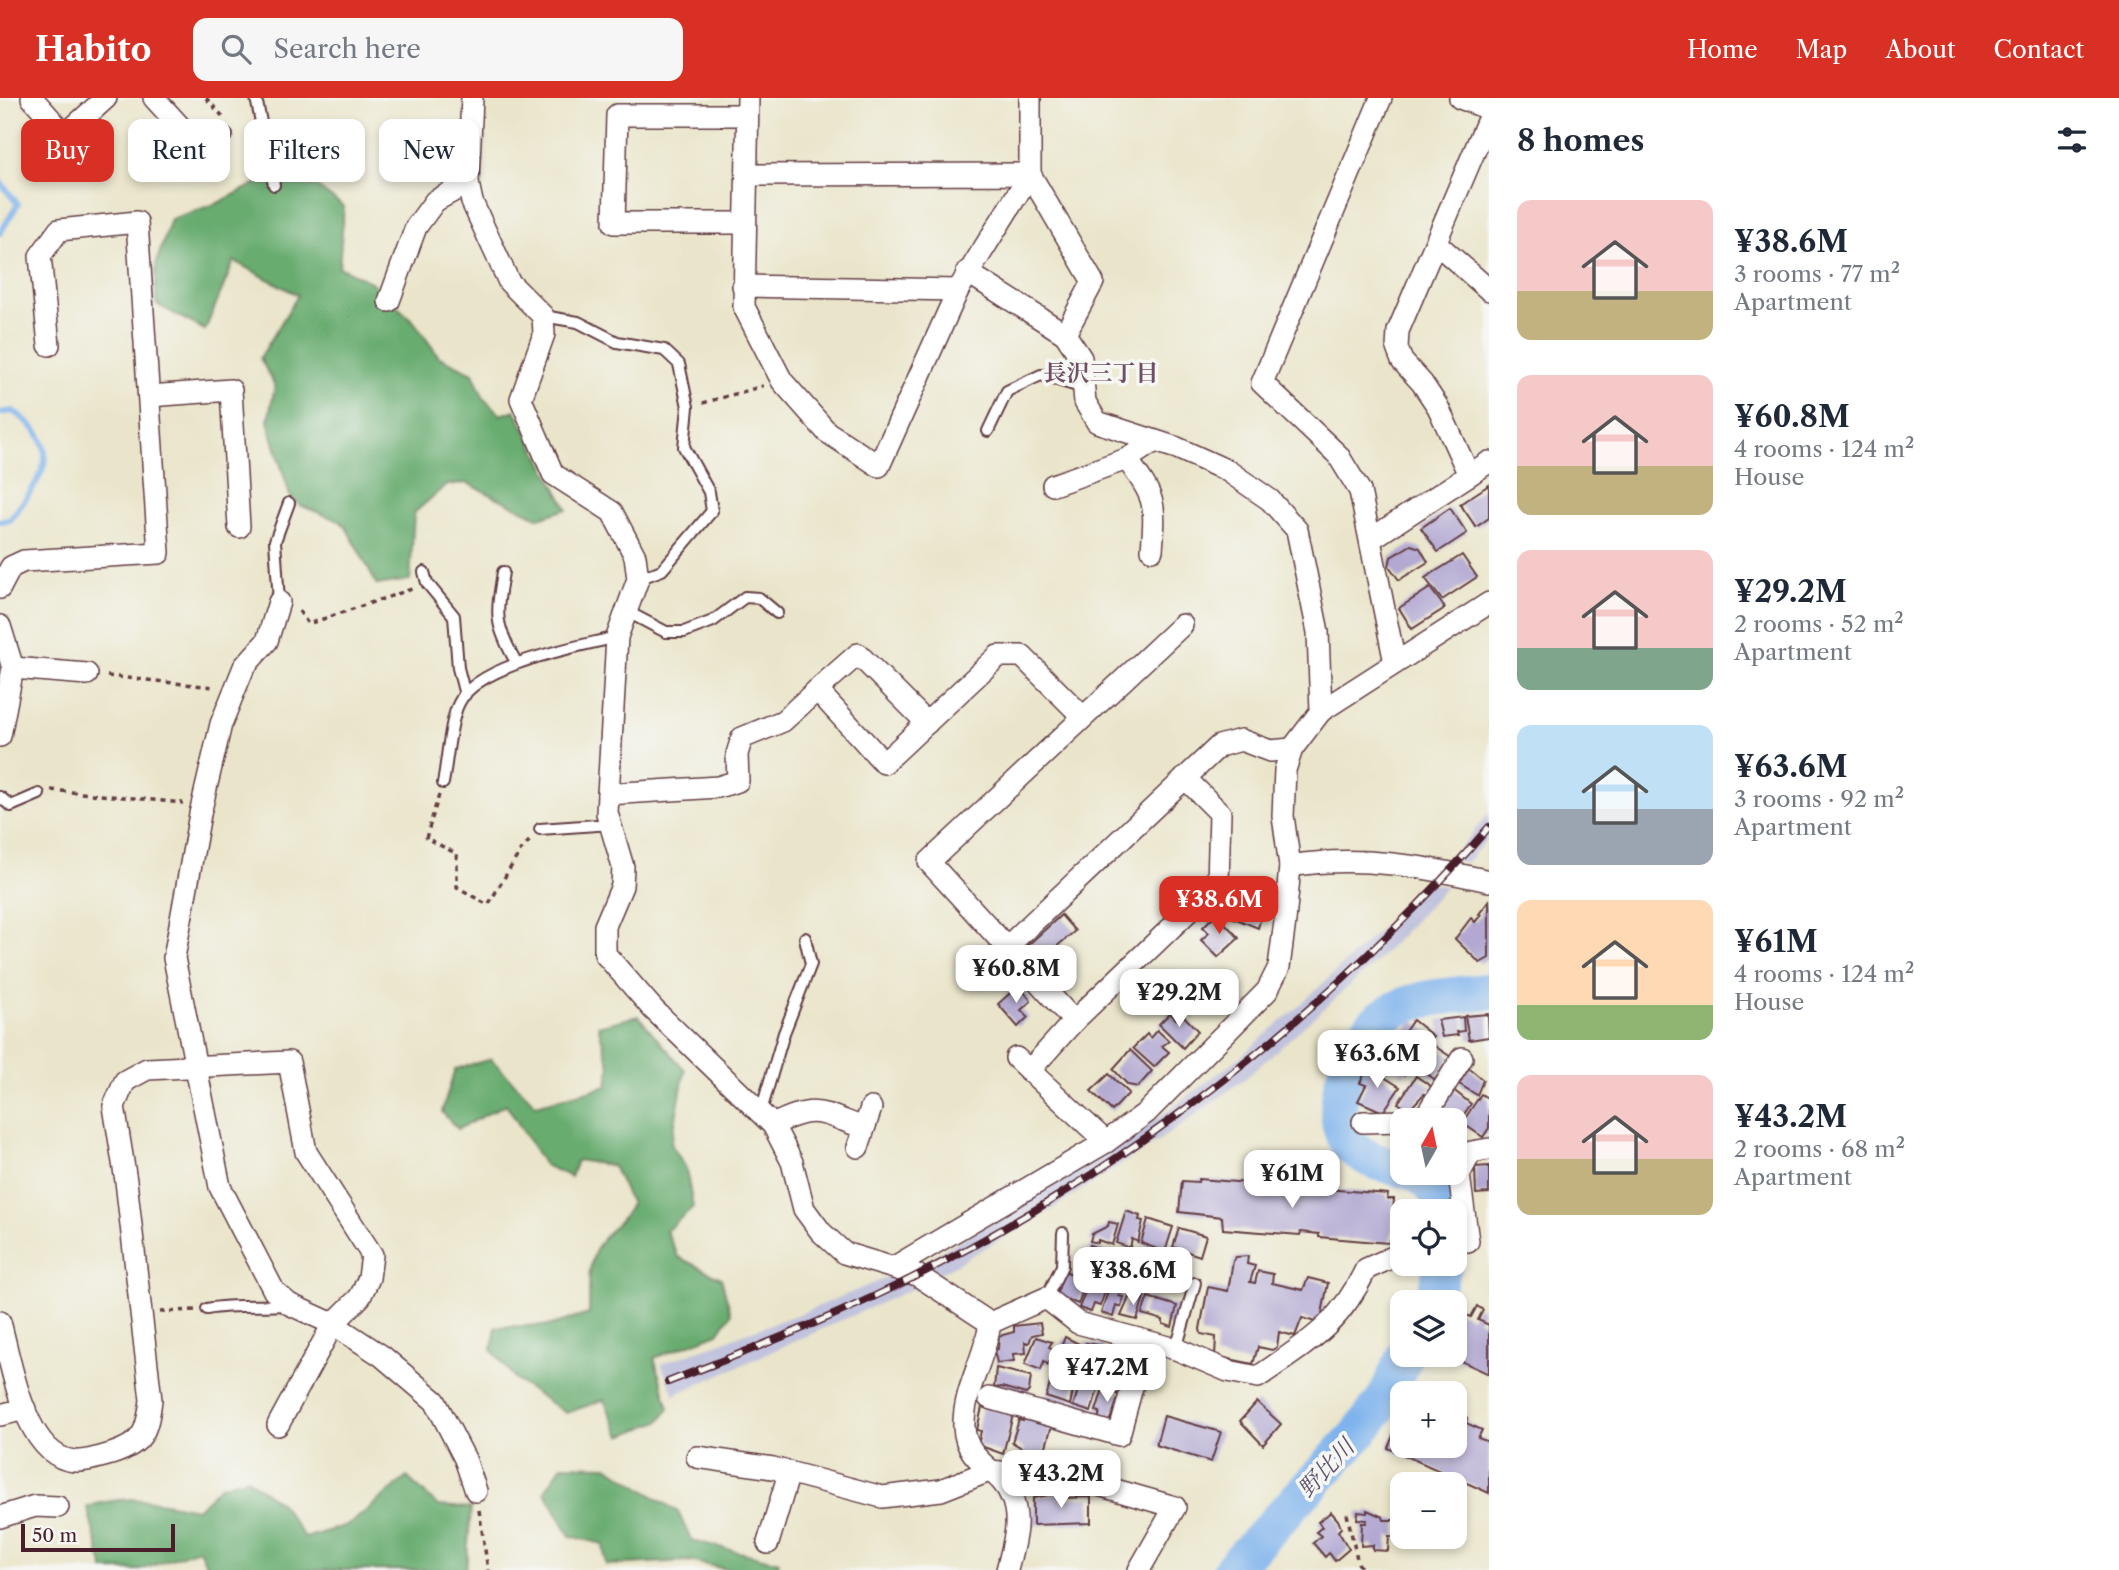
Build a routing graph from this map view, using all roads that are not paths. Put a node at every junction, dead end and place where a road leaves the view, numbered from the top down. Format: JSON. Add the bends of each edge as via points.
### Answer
{"nodes":[{"id":1,"x":32,"y":98,"type":"edge"},
{"id":2,"x":106,"y":98,"type":"edge"},
{"id":3,"x":154,"y":98,"type":"edge"},
{"id":4,"x":256,"y":98,"type":"edge"},
{"id":5,"x":472,"y":98,"type":"edge"},
{"id":6,"x":1030,"y":98,"type":"edge"},
{"id":7,"x":1381,"y":98,"type":"edge"},
{"id":8,"x":1460,"y":98,"type":"edge"},
{"id":9,"x":747,"y":107,"type":"edge"},
{"id":10,"x":1489,"y":109,"type":"edge"},
{"id":11,"x":1489,"y":117,"type":"edge"},
{"id":12,"x":173,"y":119,"type":"edge"},
{"id":13,"x":1030,"y":174,"type":"junction"},
{"id":14,"x":747,"y":175,"type":"junction"},
{"id":15,"x":468,"y":183,"type":"junction"},
{"id":16,"x":274,"y":185,"type":"dead end"},
{"id":17,"x":745,"y":223,"type":"junction"},
{"id":18,"x":1436,"y":243,"type":"junction"},
{"id":19,"x":962,"y":281,"type":"junction"},
{"id":20,"x":743,"y":286,"type":"junction"},
{"id":21,"x":1489,"y":290,"type":"edge"},
{"id":22,"x":389,"y":301,"type":"dead end"},
{"id":23,"x":543,"y":316,"type":"junction"},
{"id":24,"x":1065,"y":334,"type":"junction"},
{"id":25,"x":49,"y":345,"type":"dead end"},
{"id":26,"x":1085,"y":389,"type":"junction"},
{"id":27,"x":149,"y":396,"type":"junction"},
{"id":28,"x":988,"y":431,"type":"dead end"},
{"id":29,"x":1155,"y":441,"type":"junction"},
{"id":30,"x":1126,"y":458,"type":"junction"},
{"id":31,"x":1489,"y":462,"type":"edge"},
{"id":32,"x":1469,"y":475,"type":"junction"},
{"id":33,"x":1053,"y":485,"type":"dead end"},
{"id":34,"x":289,"y":503,"type":"dead end"},
{"id":35,"x":239,"y":527,"type":"dead end"},
{"id":36,"x":1371,"y":539,"type":"junction"},
{"id":37,"x":1152,"y":550,"type":"dead end"},
{"id":38,"x":503,"y":572,"type":"dead end"},
{"id":39,"x":426,"y":578,"type":"road end"},
{"id":40,"x":638,"y":579,"type":"junction"},
{"id":41,"x":0,"y":588,"type":"edge"},
{"id":42,"x":278,"y":591,"type":"joint"},
{"id":43,"x":1489,"y":603,"type":"edge"},
{"id":44,"x":624,"y":610,"type":"junction"},
{"id":45,"x":777,"y":613,"type":"dead end"},
{"id":46,"x":1182,"y":625,"type":"dead end"},
{"id":47,"x":0,"y":626,"type":"edge"},
{"id":48,"x":617,"y":637,"type":"junction"},
{"id":49,"x":516,"y":662,"type":"junction"},
{"id":50,"x":1395,"y":663,"type":"junction"},
{"id":51,"x":13,"y":668,"type":"junction"},
{"id":52,"x":87,"y":674,"type":"road end"},
{"id":53,"x":817,"y":690,"type":"junction"},
{"id":54,"x":465,"y":695,"type":"junction"},
{"id":55,"x":1321,"y":711,"type":"junction"},
{"id":56,"x":1083,"y":717,"type":"junction"},
{"id":57,"x":927,"y":723,"type":"junction"},
{"id":58,"x":0,"y":736,"type":"edge"},
{"id":59,"x":1292,"y":749,"type":"junction"},
{"id":60,"x":1185,"y":778,"type":"junction"},
{"id":61,"x":443,"y":783,"type":"road end"},
{"id":62,"x":39,"y":794,"type":"road end"},
{"id":63,"x":608,"y":794,"type":"junction"},
{"id":64,"x":0,"y":797,"type":"edge"},
{"id":65,"x":611,"y":824,"type":"junction"},
{"id":66,"x":540,"y":830,"type":"road end"},
{"id":67,"x":1290,"y":866,"type":"junction"},
{"id":68,"x":1489,"y":881,"type":"edge"},
{"id":69,"x":805,"y":938,"type":"dead end"},
{"id":70,"x":1007,"y":947,"type":"junction"},
{"id":71,"x":1074,"y":1021,"type":"junction"},
{"id":72,"x":1462,"y":1058,"type":"dead end"},
{"id":73,"x":196,"y":1065,"type":"junction"},
{"id":74,"x":871,"y":1108,"type":"dead end"},
{"id":75,"x":1431,"y":1108,"type":"edge"},
{"id":76,"x":767,"y":1118,"type":"junction"},
{"id":77,"x":1390,"y":1121,"type":"edge"},
{"id":78,"x":1363,"y":1122,"type":"dead end"},
{"id":79,"x":1106,"y":1142,"type":"junction"},
{"id":80,"x":1472,"y":1147,"type":"edge"},
{"id":81,"x":1462,"y":1199,"type":"edge"},
{"id":82,"x":1063,"y":1233,"type":"dead end"},
{"id":83,"x":1390,"y":1258,"type":"edge"},
{"id":84,"x":896,"y":1266,"type":"junction"},
{"id":85,"x":1195,"y":1283,"type":"dead end"},
{"id":86,"x":1046,"y":1298,"type":"junction"},
{"id":87,"x":289,"y":1304,"type":"junction"},
{"id":88,"x":207,"y":1309,"type":"road end"},
{"id":89,"x":0,"y":1322,"type":"edge"},
{"id":90,"x":990,"y":1323,"type":"junction"},
{"id":91,"x":333,"y":1324,"type":"junction"},
{"id":92,"x":1144,"y":1343,"type":"junction"},
{"id":93,"x":1176,"y":1349,"type":"junction"},
{"id":94,"x":989,"y":1398,"type":"dead end"},
{"id":95,"x":25,"y":1409,"type":"junction"},
{"id":96,"x":0,"y":1415,"type":"edge"},
{"id":97,"x":278,"y":1425,"type":"dead end"},
{"id":98,"x":697,"y":1457,"type":"dead end"},
{"id":99,"x":989,"y":1471,"type":"junction"},
{"id":100,"x":789,"y":1473,"type":"junction"},
{"id":101,"x":476,"y":1491,"type":"road end"},
{"id":102,"x":58,"y":1507,"type":"dead end"},
{"id":103,"x":0,"y":1517,"type":"edge"},
{"id":104,"x":768,"y":1544,"type":"dead end"},
{"id":105,"x":1007,"y":1570,"type":"edge"},
{"id":106,"x":1139,"y":1570,"type":"edge"}],
"edges":[{"from":1,"to":2,"type":"street","via":[[65,135]]},
{"from":3,"to":12,"type":"street"},
{"from":4,"to":16,"type":"lane"},
{"from":5,"to":15,"type":"street"},
{"from":6,"to":13,"type":"street"},
{"from":7,"to":36,"type":"street","via":[[1262,383],[1338,455],[1360,491]]},
{"from":8,"to":10,"type":"street"},
{"from":9,"to":14,"type":"street"},
{"from":9,"to":17,"type":"street","via":[[617,115],[614,223]]},
{"from":11,"to":18,"type":"street"},
{"from":13,"to":14,"type":"street"},
{"from":13,"to":19,"type":"street"},
{"from":13,"to":24,"type":"street","via":[[1093,282]]},
{"from":14,"to":17,"type":"street"},
{"from":15,"to":22,"type":"street","via":[[435,201],[416,227]]},
{"from":15,"to":23,"type":"street","via":[[472,202],[509,282]]},
{"from":17,"to":20,"type":"street"},
{"from":18,"to":21,"type":"street"},
{"from":18,"to":32,"type":"street","via":[[1398,331],[1397,348],[1438,407]]},
{"from":19,"to":20,"type":"street"},
{"from":19,"to":20,"type":"street","via":[[879,466],[827,432],[782,381],[744,307]]},
{"from":19,"to":24,"type":"street"},
{"from":23,"to":40,"type":"street","via":[[544,334],[521,399],[553,474],[612,512],[635,556]]},
{"from":23,"to":40,"type":"lane","via":[[578,322],[617,342],[664,350],[678,364],[688,407],[684,447],[709,492],[712,511],[662,570]]},
{"from":24,"to":26,"type":"street","via":[[1082,358]]},
{"from":25,"to":27,"type":"street","via":[[40,256],[59,230],[137,222]]},
{"from":26,"to":28,"type":"lane","via":[[1041,375],[1007,391]]},
{"from":26,"to":29,"type":"street","via":[[1085,402],[1097,422]]},
{"from":27,"to":35,"type":"street","via":[[231,390]]},
{"from":27,"to":41,"type":"street","via":[[159,552],[24,561],[11,567]]},
{"from":29,"to":30,"type":"street"},
{"from":29,"to":55,"type":"street","via":[[1228,471],[1270,500],[1297,530],[1318,632]]},
{"from":30,"to":33,"type":"street"},
{"from":30,"to":37,"type":"street","via":[[1156,508]]},
{"from":31,"to":32,"type":"street"},
{"from":32,"to":36,"type":"street"},
{"from":34,"to":42,"type":"lane","via":[[275,541]]},
{"from":36,"to":50,"type":"street"},
{"from":38,"to":49,"type":"lane","via":[[498,630]]},
{"from":39,"to":54,"type":"lane","via":[[454,616]]},
{"from":40,"to":44,"type":"street"},
{"from":42,"to":73,"type":"street","via":[[267,641],[244,667],[221,724],[174,958]]},
{"from":43,"to":50,"type":"street"},
{"from":44,"to":45,"type":"lane","via":[[666,632],[684,632],[713,621],[745,597],[759,598]]},
{"from":44,"to":48,"type":"street"},
{"from":46,"to":56,"type":"street"},
{"from":47,"to":51,"type":"street"},
{"from":48,"to":49,"type":"lane"},
{"from":48,"to":63,"type":"street"},
{"from":49,"to":54,"type":"lane"},
{"from":50,"to":55,"type":"street"},
{"from":51,"to":52,"type":"street"},
{"from":51,"to":58,"type":"street"},
{"from":53,"to":57,"type":"street","via":[[858,654]]},
{"from":53,"to":57,"type":"street","via":[[884,763]]},
{"from":53,"to":63,"type":"street","via":[[783,722],[742,738],[738,781],[719,787]]},
{"from":54,"to":61,"type":"lane","via":[[459,702]]},
{"from":55,"to":59,"type":"street"},
{"from":56,"to":57,"type":"street","via":[[1021,656],[998,656]]},
{"from":56,"to":70,"type":"street","via":[[929,862]]},
{"from":59,"to":60,"type":"street","via":[[1270,751],[1241,740],[1219,746]]},
{"from":59,"to":67,"type":"street","via":[[1285,770],[1283,816]]},
{"from":60,"to":70,"type":"street"},
{"from":60,"to":71,"type":"street","via":[[1220,814],[1218,883]]},
{"from":62,"to":64,"type":"lane","via":[[11,806]]},
{"from":63,"to":65,"type":"street"},
{"from":65,"to":66,"type":"lane"},
{"from":65,"to":76,"type":"street","via":[[623,867],[622,886],[606,926],[605,954],[653,1009]]},
{"from":67,"to":68,"type":"street","via":[[1328,860],[1397,862]]},
{"from":67,"to":79,"type":"street","via":[[1279,967],[1267,991],[1146,1113]]},
{"from":69,"to":76,"type":"lane","via":[[811,964],[784,1033]]},
{"from":70,"to":71,"type":"street"},
{"from":71,"to":79,"type":"street","via":[[1023,1064]]},
{"from":72,"to":75,"type":"street"},
{"from":73,"to":87,"type":"street","via":[[220,1187],[274,1291]]},
{"from":73,"to":91,"type":"street","via":[[289,1062],[306,1152],[372,1255],[360,1297]]},
{"from":73,"to":95,"type":"street","via":[[147,1069],[125,1081],[114,1106],[143,1314],[151,1400],[147,1427],[132,1447],[74,1461],[48,1451],[32,1430]]},
{"from":74,"to":76,"type":"street","via":[[861,1138],[817,1111]]},
{"from":76,"to":84,"type":"street","via":[[792,1162],[804,1209],[821,1232],[844,1253]]},
{"from":77,"to":78,"type":"street"},
{"from":79,"to":84,"type":"street"},
{"from":80,"to":81,"type":"street","via":[[1459,1175]]},
{"from":82,"to":86,"type":"lane","via":[[1062,1266]]},
{"from":83,"to":93,"type":"street","via":[[1366,1269],[1350,1301],[1321,1334],[1258,1377],[1228,1371]]},
{"from":84,"to":90,"type":"street"},
{"from":85,"to":93,"type":"lane"},
{"from":86,"to":90,"type":"street"},
{"from":86,"to":92,"type":"street","via":[[1078,1323]]},
{"from":87,"to":88,"type":"lane","via":[[239,1303]]},
{"from":87,"to":91,"type":"street"},
{"from":89,"to":95,"type":"street"},
{"from":90,"to":99,"type":"street","via":[[986,1349],[967,1391],[964,1429],[971,1452]]},
{"from":91,"to":97,"type":"street"},
{"from":91,"to":101,"type":"street","via":[[382,1356],[435,1401]]},
{"from":92,"to":93,"type":"street"},
{"from":92,"to":94,"type":"street","via":[[1119,1435]]},
{"from":95,"to":96,"type":"street"},
{"from":98,"to":100,"type":"street"},
{"from":99,"to":100,"type":"street","via":[[941,1490],[882,1497]]},
{"from":99,"to":105,"type":"street","via":[[1011,1494],[1017,1519]]},
{"from":99,"to":106,"type":"street","via":[[1077,1479],[1175,1507]]},
{"from":100,"to":104,"type":"street"},
{"from":102,"to":103,"type":"street","via":[[35,1506]]}]}
